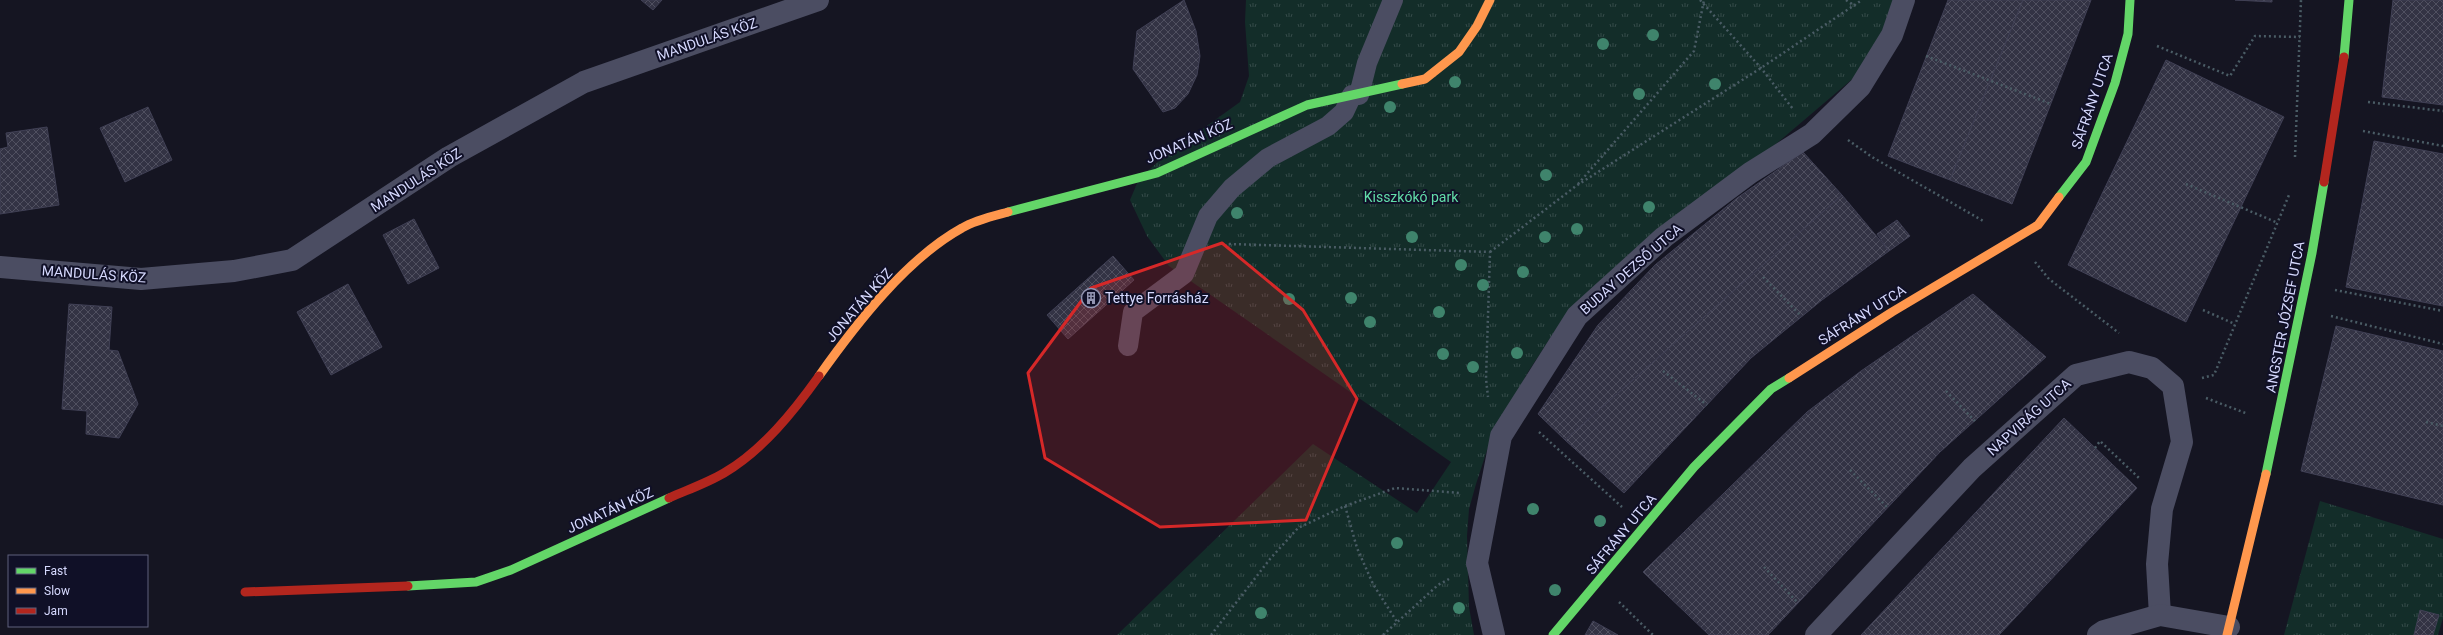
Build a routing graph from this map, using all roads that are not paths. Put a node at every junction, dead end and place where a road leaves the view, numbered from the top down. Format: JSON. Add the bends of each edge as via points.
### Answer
{"nodes":[{"id":1,"x":818,"y":0,"type":"edge"},
{"id":2,"x":1393,"y":0,"type":"edge"},
{"id":3,"x":1490,"y":0,"type":"edge"},
{"id":4,"x":1904,"y":0,"type":"edge"},
{"id":5,"x":2130,"y":0,"type":"edge"},
{"id":6,"x":2349,"y":0,"type":"edge"},
{"id":7,"x":1355,"y":95,"type":"junction"},
{"id":8,"x":0,"y":267,"type":"edge"},
{"id":9,"x":1128,"y":346,"type":"dead end"},
{"id":10,"x":245,"y":592,"type":"dead end"},
{"id":11,"x":2160,"y":615,"type":"junction"},
{"id":12,"x":2228,"y":631,"type":"edge"},
{"id":13,"x":1494,"y":635,"type":"edge"},
{"id":14,"x":1553,"y":635,"type":"edge"},
{"id":15,"x":1816,"y":635,"type":"edge"},
{"id":16,"x":2098,"y":635,"type":"edge"}],
"edges":[{"from":1,"to":8,"type":"street","name":"MANDULÁS KÖZ","via":[[584,82],[449,157],[292,260],[234,271],[141,279]]},
{"from":2,"to":7,"type":"lane"},
{"from":3,"to":7,"type":"street","name":"JONATÁN KÖZ","via":[[1477,26],[1459,52],[1425,79]]},
{"from":4,"to":13,"type":"street","name":"BUDAY DEZSŐ UTCA","via":[[1892,35],[1860,87],[1818,128],[1750,173],[1664,237],[1577,316],[1501,436],[1477,563]]},
{"from":5,"to":14,"type":"street","name":"SÁFRÁNY UTCA","via":[[2128,34],[2115,83],[2086,162],[2038,225],[1892,312],[1771,389],[1694,467]]},
{"from":6,"to":12,"type":"street","name":"ANGSTER JÓZSEF UTCA","via":[[2347,42],[2312,253],[2277,427]]},
{"from":7,"to":9,"type":"lane","via":[[1344,112],[1328,126],[1268,158],[1232,188],[1208,216],[1184,274],[1133,312]]},
{"from":7,"to":10,"type":"street","name":"JONATÁN KÖZ","via":[[1307,105],[1283,114],[1157,173],[1001,214],[963,227],[934,246],[883,295],[840,347],[800,404],[756,449],[724,473],[524,564],[476,582],[449,585]]},
{"from":11,"to":12,"type":"street"},
{"from":11,"to":15,"type":"street","name":"NAPVIRÁG UTCA","via":[[2157,564],[2164,502],[2182,442],[2173,386],[2152,368],[2129,362],[2076,375],[1972,468]]},
{"from":11,"to":16,"type":"street"}]}
